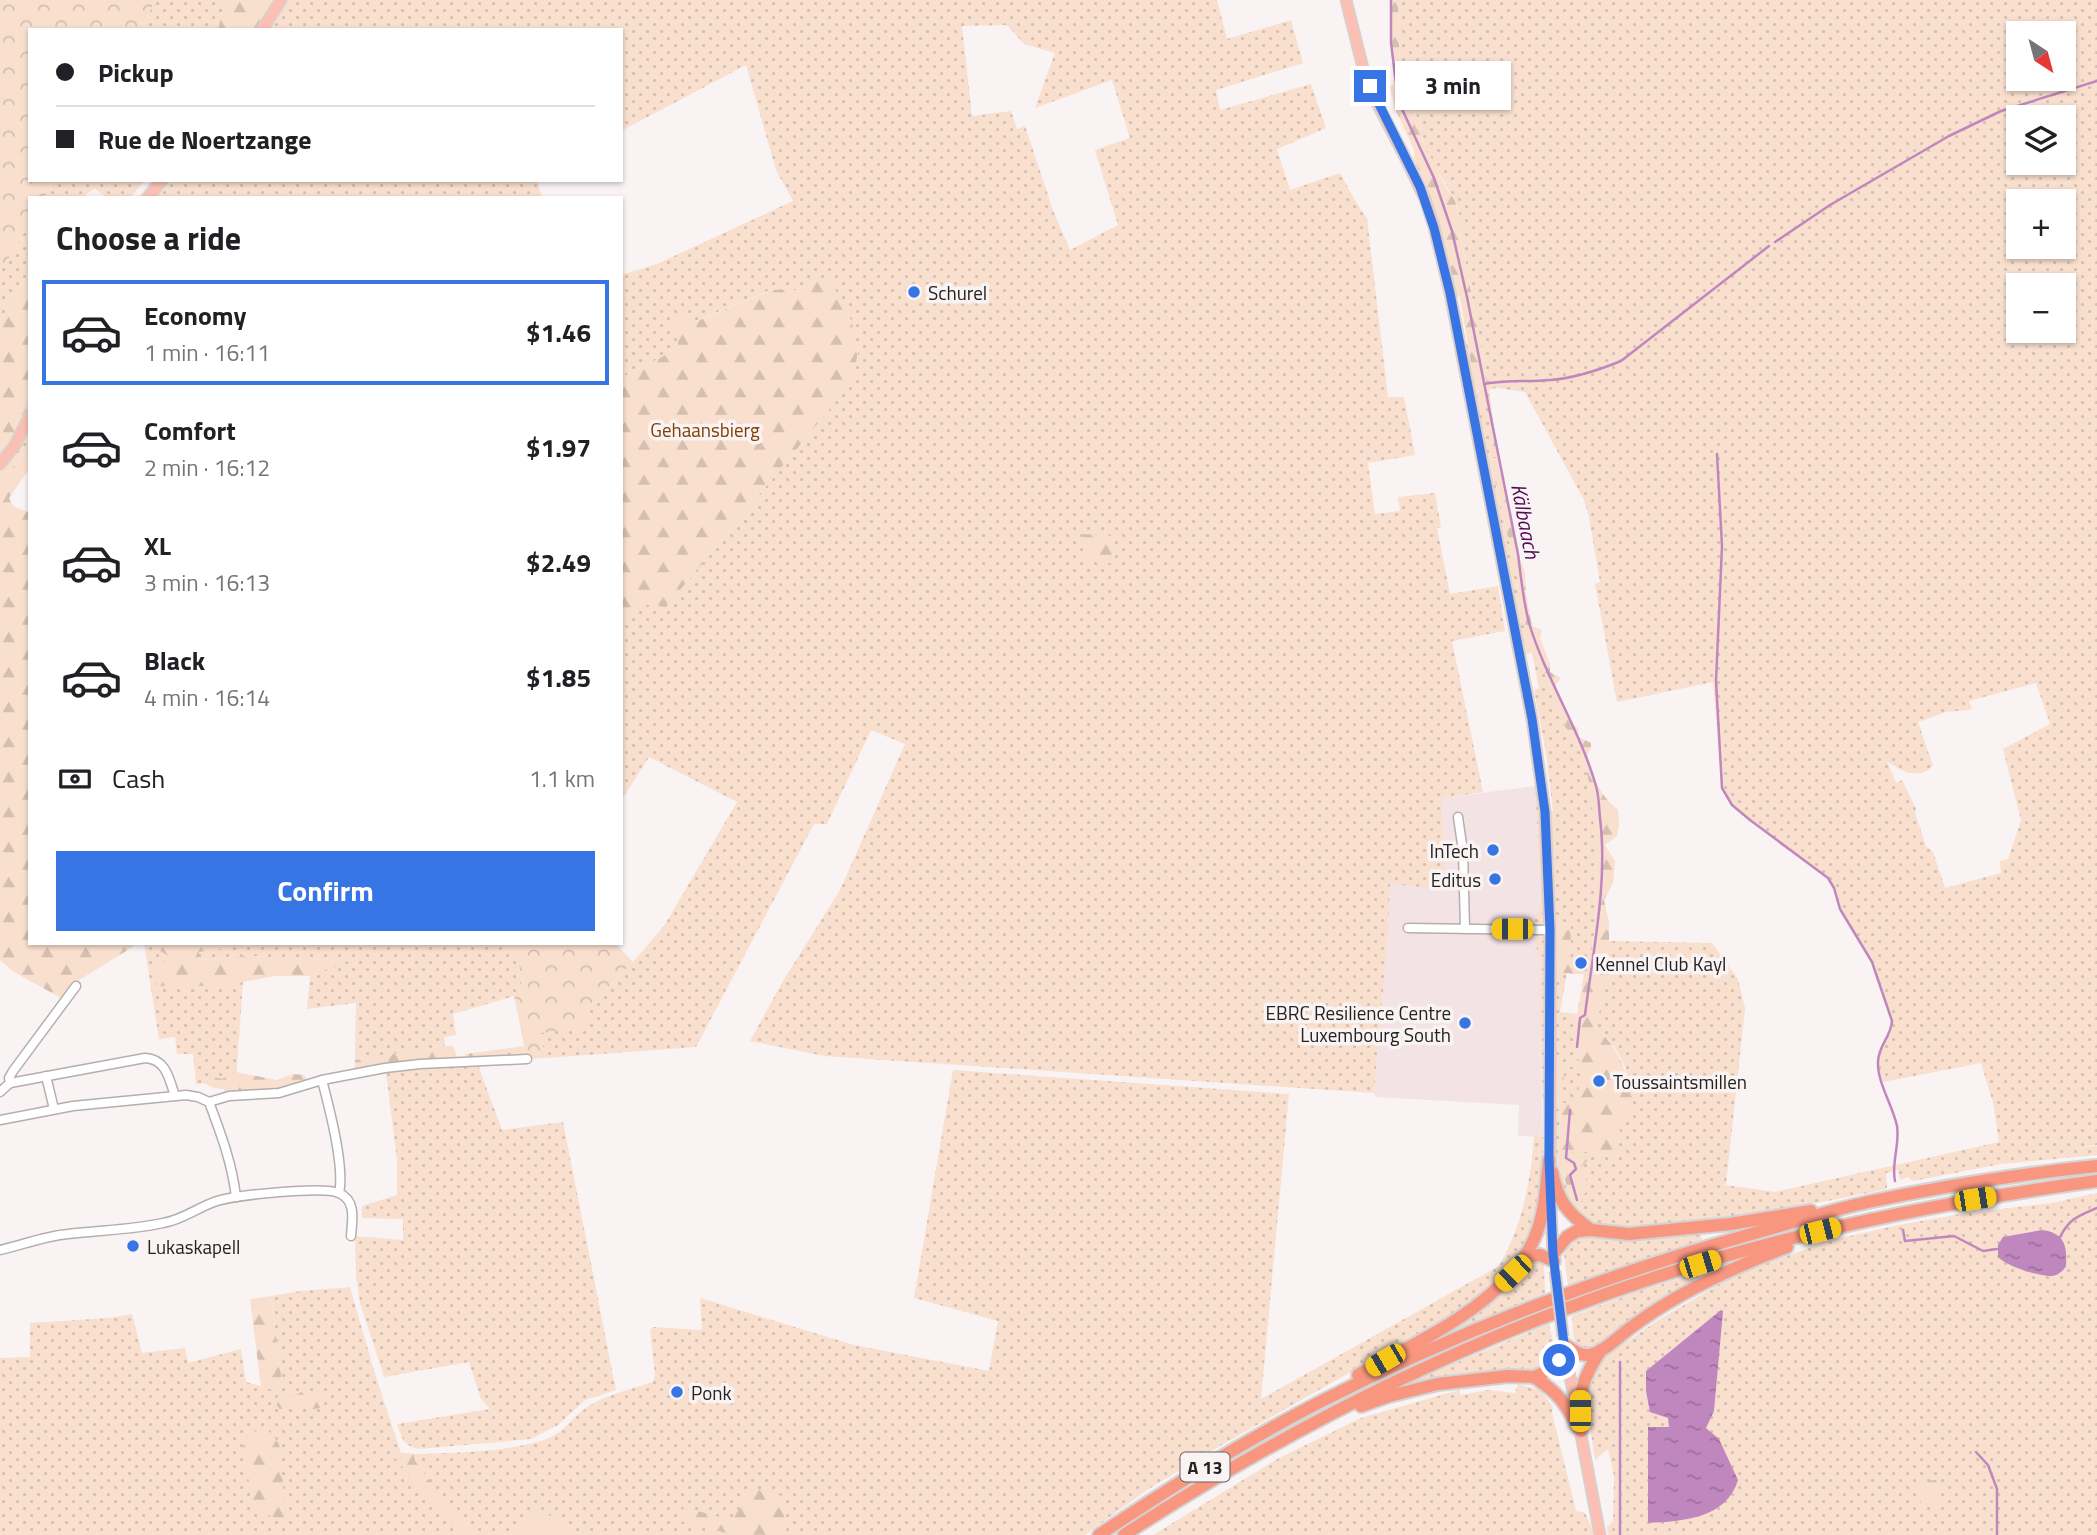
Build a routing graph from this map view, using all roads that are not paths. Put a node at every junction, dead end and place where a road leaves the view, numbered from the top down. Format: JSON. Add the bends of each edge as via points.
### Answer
{"nodes":[{"id":1,"x":281,"y":0,"type":"edge"},
{"id":2,"x":1346,"y":0,"type":"edge"},
{"id":3,"x":263,"y":28,"type":"edge"},
{"id":4,"x":160,"y":182,"type":"edge"},
{"id":5,"x":150,"y":196,"type":"edge"},
{"id":6,"x":28,"y":419,"type":"edge"},
{"id":7,"x":0,"y":464,"type":"edge"},
{"id":8,"x":1458,"y":817,"type":"dead end"},
{"id":9,"x":1408,"y":928,"type":"dead end"},
{"id":10,"x":1465,"y":929,"type":"junction"},
{"id":11,"x":1550,"y":930,"type":"junction"},
{"id":12,"x":76,"y":986,"type":"dead end"},
{"id":13,"x":527,"y":1059,"type":"dead end"},
{"id":14,"x":46,"y":1076,"type":"junction"},
{"id":15,"x":322,"y":1080,"type":"junction"},
{"id":16,"x":10,"y":1083,"type":"junction"},
{"id":17,"x":0,"y":1091,"type":"edge"},
{"id":18,"x":175,"y":1096,"type":"junction"},
{"id":19,"x":209,"y":1102,"type":"junction"},
{"id":20,"x":54,"y":1110,"type":"junction"},
{"id":21,"x":0,"y":1120,"type":"edge"},
{"id":22,"x":1549,"y":1160,"type":"junction"},
{"id":23,"x":2097,"y":1166,"type":"edge"},
{"id":24,"x":2097,"y":1181,"type":"edge"},
{"id":25,"x":338,"y":1193,"type":"junction"},
{"id":26,"x":236,"y":1197,"type":"junction"},
{"id":27,"x":1866,"y":1202,"type":"junction"},
{"id":28,"x":1846,"y":1225,"type":"junction"},
{"id":29,"x":1591,"y":1230,"type":"junction"},
{"id":30,"x":351,"y":1236,"type":"dead end"},
{"id":31,"x":0,"y":1250,"type":"edge"},
{"id":32,"x":1526,"y":1257,"type":"junction"},
{"id":33,"x":1554,"y":1262,"type":"junction"},
{"id":34,"x":1563,"y":1340,"type":"junction"},
{"id":35,"x":1601,"y":1350,"type":"junction"},
{"id":36,"x":1534,"y":1377,"type":"junction"},
{"id":37,"x":1315,"y":1405,"type":"junction"},
{"id":38,"x":1315,"y":1422,"type":"junction"},
{"id":39,"x":1581,"y":1431,"type":"junction"},
{"id":40,"x":1099,"y":1535,"type":"edge"},
{"id":41,"x":1124,"y":1535,"type":"edge"},
{"id":42,"x":1600,"y":1535,"type":"edge"}],
"edges":[{"from":1,"to":3,"type":"main road"},
{"from":2,"to":11,"type":"main road","via":[[1364,72],[1425,199],[1450,293],[1532,719],[1545,812]]},
{"from":4,"to":5,"type":"main road"},
{"from":6,"to":7,"type":"main road"},
{"from":8,"to":10,"type":"street"},
{"from":9,"to":10,"type":"street"},
{"from":10,"to":11,"type":"street"},
{"from":11,"to":22,"type":"main road"},
{"from":12,"to":16,"type":"street","via":[[13,1071]]},
{"from":13,"to":15,"type":"street","via":[[420,1063]]},
{"from":14,"to":16,"type":"street"},
{"from":14,"to":18,"type":"street","via":[[153,1058],[165,1069]]},
{"from":14,"to":20,"type":"street"},
{"from":15,"to":19,"type":"street","via":[[279,1093]]},
{"from":15,"to":25,"type":"street","via":[[334,1131]]},
{"from":16,"to":17,"type":"street"},
{"from":18,"to":19,"type":"street"},
{"from":18,"to":20,"type":"street"},
{"from":19,"to":26,"type":"street","via":[[233,1173]]},
{"from":20,"to":21,"type":"street"},
{"from":22,"to":29,"type":"highway","via":[[1563,1205]]},
{"from":22,"to":32,"type":"highway","number":"A 13","via":[[1541,1221]]},
{"from":22,"to":33,"type":"main road"},
{"from":23,"to":27,"type":"highway","number":"A 13"},
{"from":24,"to":28,"type":"highway","number":"A 13","via":[[1954,1202]]},
{"from":25,"to":26,"type":"street","via":[[323,1190]]},
{"from":25,"to":30,"type":"street","via":[[351,1204]]},
{"from":26,"to":31,"type":"street","via":[[162,1224],[66,1234]]},
{"from":27,"to":29,"type":"highway","number":"A 13","via":[[1664,1231]]},
{"from":27,"to":37,"type":"highway","number":"A 13","via":[[1620,1274],[1465,1334]]},
{"from":28,"to":35,"type":"highway","number":"A 13","via":[[1695,1287]]},
{"from":28,"to":38,"type":"highway","number":"A 13","via":[[1629,1286],[1470,1348]]},
{"from":29,"to":33,"type":"highway","via":[[1567,1237]]},
{"from":32,"to":33,"type":"highway","via":[[1540,1255]]},
{"from":32,"to":37,"type":"highway","number":"A 13","via":[[1473,1307]]},
{"from":33,"to":34,"type":"main road","bridge":true},
{"from":34,"to":35,"type":"highway","via":[[1578,1353]]},
{"from":34,"to":36,"type":"highway","via":[[1558,1361]]},
{"from":34,"to":39,"type":"main road"},
{"from":35,"to":39,"type":"highway","number":"A 13","via":[[1587,1370],[1580,1392]]},
{"from":36,"to":38,"type":"highway","number":"A 13","via":[[1438,1384]]},
{"from":36,"to":39,"type":"highway","via":[[1554,1390]]},
{"from":37,"to":40,"type":"highway","number":"A 13"},
{"from":38,"to":41,"type":"highway","number":"A 13"},
{"from":39,"to":42,"type":"main road"}]}
